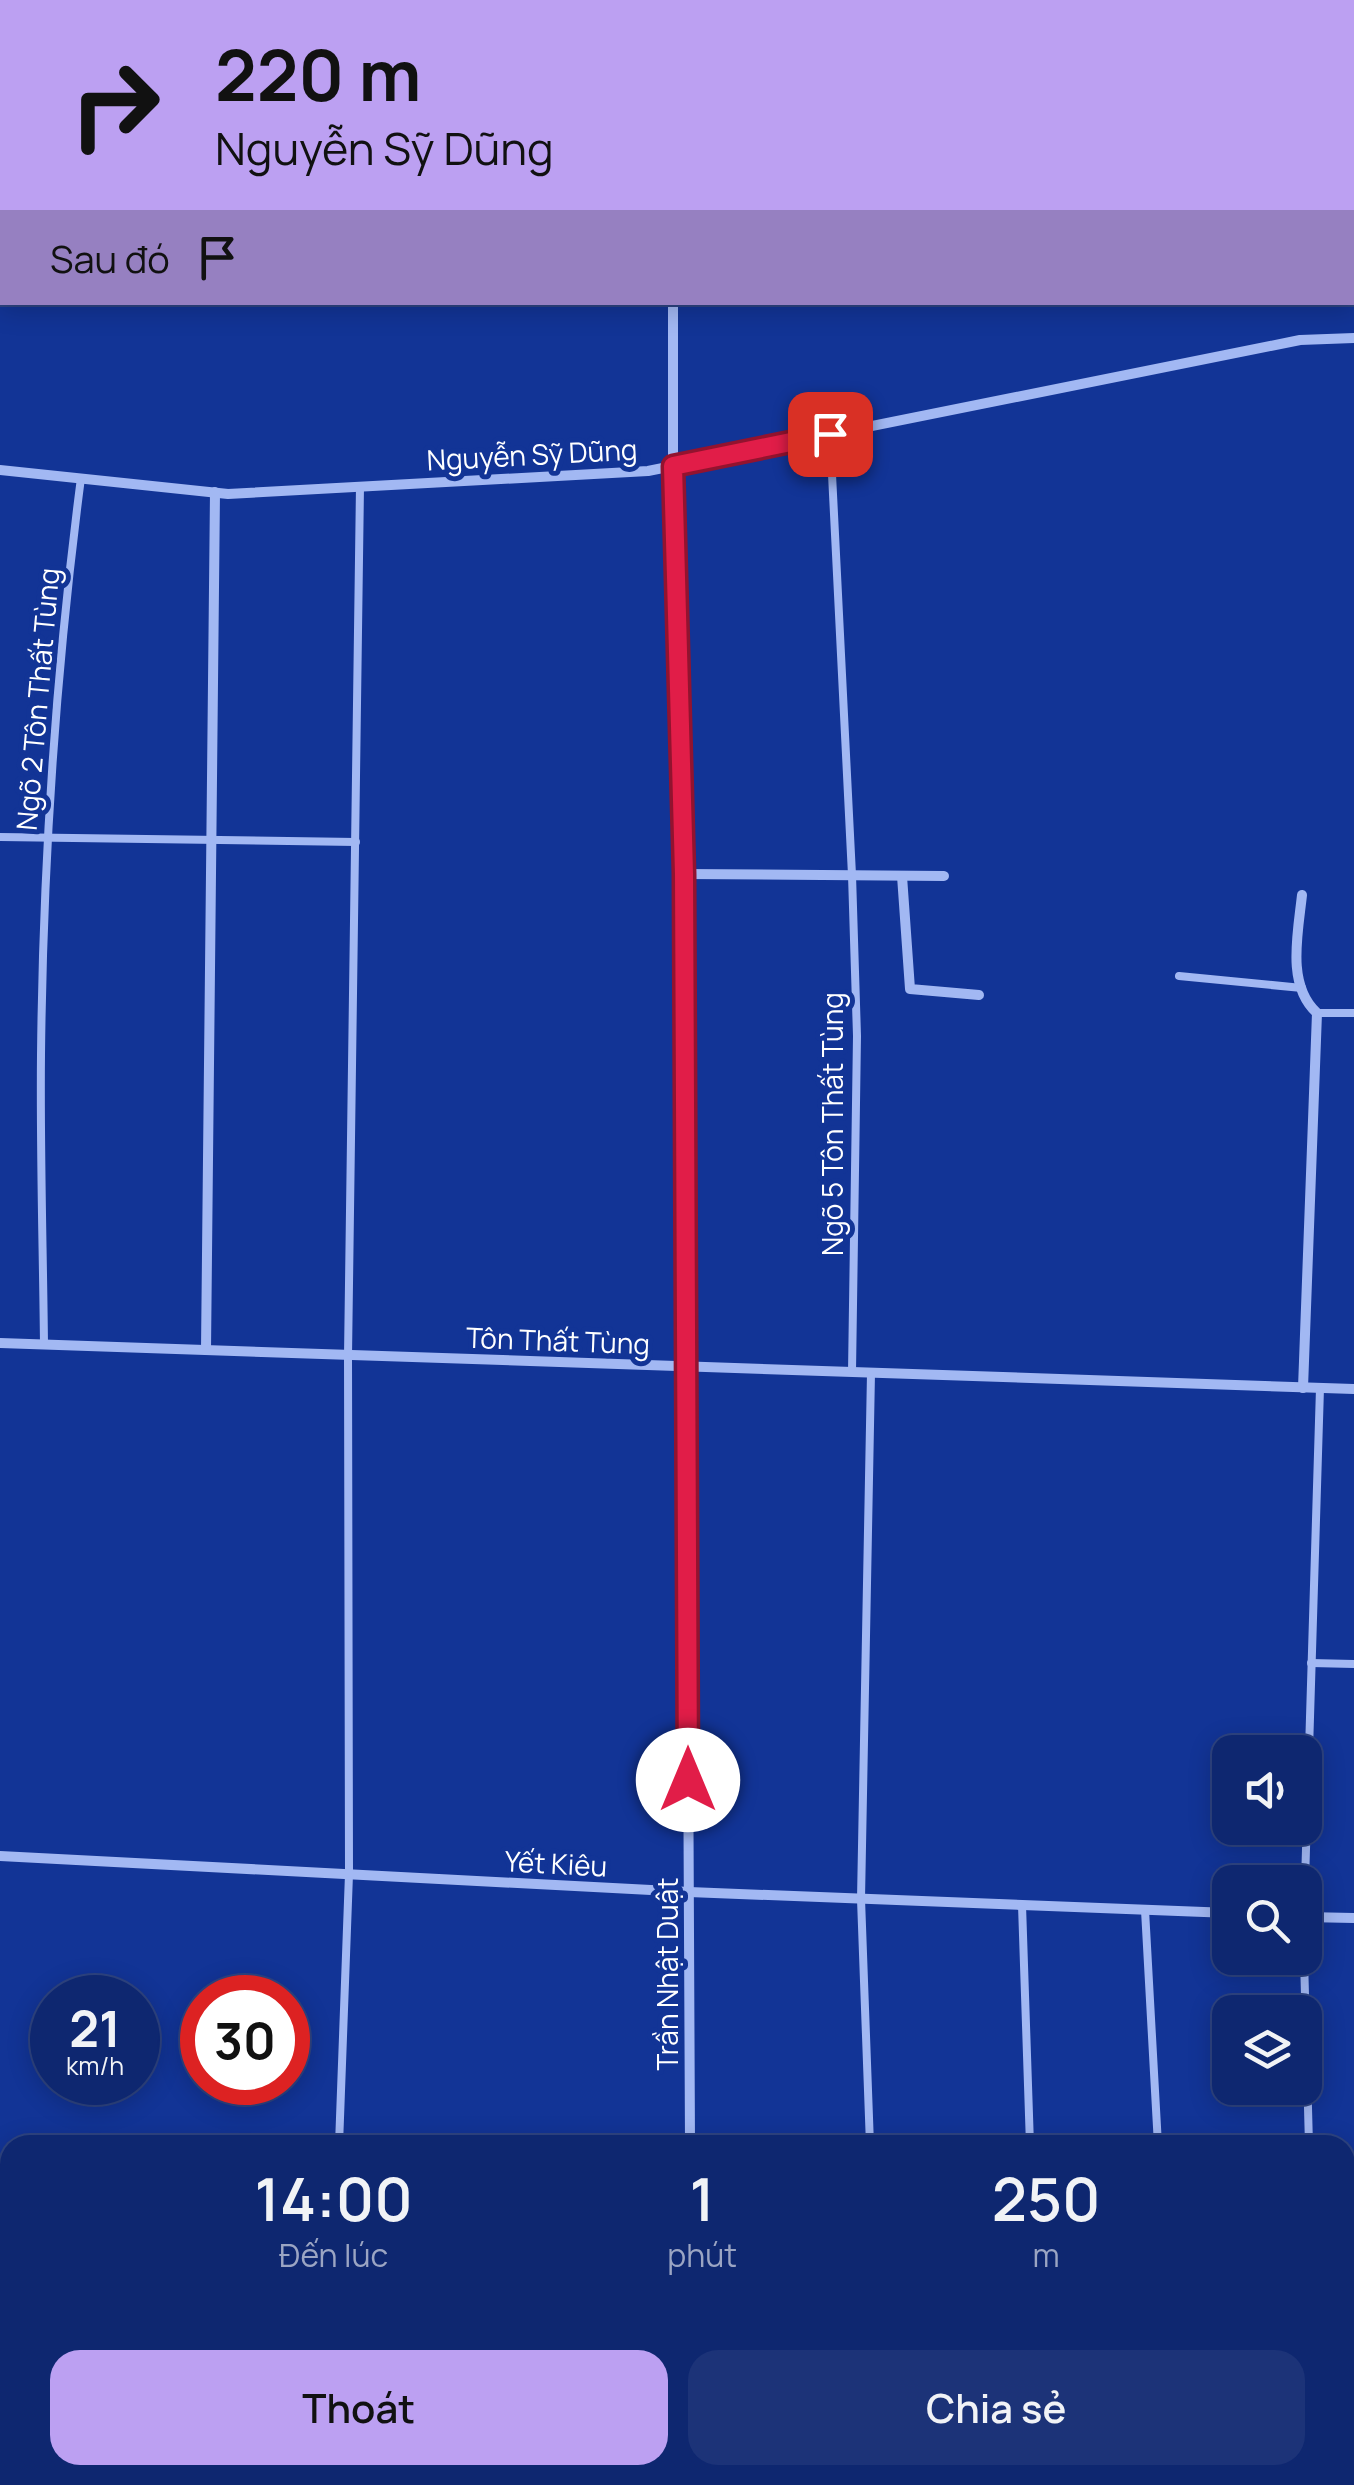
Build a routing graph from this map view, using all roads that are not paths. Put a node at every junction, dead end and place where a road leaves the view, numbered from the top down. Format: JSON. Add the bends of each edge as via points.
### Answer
{"nodes":[{"id":1,"x":672,"y":305,"type":"edge"},
{"id":2,"x":1354,"y":338,"type":"edge"},
{"id":3,"x":830,"y":434,"type":"junction"},
{"id":4,"x":673,"y":466,"type":"junction"},
{"id":5,"x":0,"y":470,"type":"edge"},
{"id":6,"x":81,"y":478,"type":"junction"},
{"id":7,"x":360,"y":486,"type":"junction"},
{"id":8,"x":215,"y":492,"type":"junction"},
{"id":9,"x":0,"y":837,"type":"edge"},
{"id":10,"x":48,"y":837,"type":"junction"},
{"id":11,"x":211,"y":842,"type":"junction"},
{"id":12,"x":356,"y":842,"type":"junction"},
{"id":13,"x":684,"y":874,"type":"junction"},
{"id":14,"x":852,"y":875,"type":"junction"},
{"id":15,"x":902,"y":876,"type":"junction"},
{"id":16,"x":944,"y":876,"type":"dead end"},
{"id":17,"x":1302,"y":895,"type":"dead end"},
{"id":18,"x":1180,"y":976,"type":"dead end"},
{"id":19,"x":1302,"y":988,"type":"junction"},
{"id":20,"x":979,"y":995,"type":"dead end"},
{"id":21,"x":1317,"y":1013,"type":"junction"},
{"id":22,"x":1354,"y":1013,"type":"edge"},
{"id":23,"x":0,"y":1343,"type":"edge"},
{"id":24,"x":44,"y":1345,"type":"junction"},
{"id":25,"x":206,"y":1350,"type":"junction"},
{"id":26,"x":348,"y":1356,"type":"junction"},
{"id":27,"x":686,"y":1367,"type":"junction"},
{"id":28,"x":852,"y":1372,"type":"junction"},
{"id":29,"x":870,"y":1373,"type":"junction"},
{"id":30,"x":1303,"y":1388,"type":"junction"},
{"id":31,"x":1320,"y":1388,"type":"junction"},
{"id":32,"x":1354,"y":1390,"type":"edge"},
{"id":33,"x":1312,"y":1662,"type":"junction"},
{"id":34,"x":1354,"y":1664,"type":"edge"},
{"id":35,"x":0,"y":1856,"type":"edge"},
{"id":36,"x":1305,"y":1865,"type":"edge"},
{"id":37,"x":349,"y":1874,"type":"junction"},
{"id":38,"x":689,"y":1892,"type":"junction"},
{"id":39,"x":861,"y":1899,"type":"junction"},
{"id":40,"x":1022,"y":1906,"type":"junction"},
{"id":41,"x":1145,"y":1910,"type":"junction"},
{"id":42,"x":1212,"y":1913,"type":"edge"},
{"id":43,"x":1322,"y":1917,"type":"edge"},
{"id":44,"x":1354,"y":1918,"type":"edge"},
{"id":45,"x":1304,"y":1975,"type":"edge"},
{"id":46,"x":339,"y":2135,"type":"edge"},
{"id":47,"x":690,"y":2135,"type":"edge"},
{"id":48,"x":870,"y":2135,"type":"edge"},
{"id":49,"x":1030,"y":2135,"type":"edge"},
{"id":50,"x":1157,"y":2135,"type":"edge"},
{"id":51,"x":1309,"y":2135,"type":"edge"}],
"edges":[{"from":1,"to":4,"type":"street","name":"Trần Nhật Duật"},
{"from":2,"to":3,"type":"street","name":"Nguyễn Sỹ Dũng","via":[[1300,340]]},
{"from":3,"to":4,"type":"street","name":"Nguyễn Sỹ Dũng"},
{"from":3,"to":14,"type":"lane","name":"Ngõ 5 Tôn Thất Tùng"},
{"from":4,"to":7,"type":"street","name":"Nguyễn Sỹ Dũng"},
{"from":4,"to":13,"type":"street","name":"Trần Nhật Duật"},
{"from":5,"to":6,"type":"street","name":"Nguyễn Sỹ Dũng"},
{"from":6,"to":8,"type":"street","name":"Nguyễn Sỹ Dũng"},
{"from":6,"to":10,"type":"lane","name":"Ngõ 2 Tôn Thất Tùng"},
{"from":7,"to":8,"type":"street","name":"Nguyễn Sỹ Dũng"},
{"from":7,"to":12,"type":"lane"},
{"from":8,"to":11,"type":"street"},
{"from":9,"to":10,"type":"lane"},
{"from":10,"to":11,"type":"lane"},
{"from":10,"to":24,"type":"lane","name":"Ngõ 2 Tôn Thất Tùng","via":[[41,1055]]},
{"from":11,"to":12,"type":"lane"},
{"from":11,"to":25,"type":"street"},
{"from":12,"to":26,"type":"lane"},
{"from":13,"to":14,"type":"street"},
{"from":13,"to":27,"type":"street","name":"Trần Nhật Duật"},
{"from":14,"to":15,"type":"street"},
{"from":14,"to":28,"type":"lane","name":"Ngõ 5 Tôn Thất Tùng"},
{"from":15,"to":16,"type":"street"},
{"from":15,"to":20,"type":"street","via":[[910,989]]},
{"from":17,"to":19,"type":"street","via":[[1296,952]]},
{"from":18,"to":19,"type":"lane"},
{"from":19,"to":21,"type":"street","via":[[1304,1002]]},
{"from":21,"to":22,"type":"lane"},
{"from":21,"to":30,"type":"street"},
{"from":23,"to":24,"type":"street","name":"Tôn Thất Tùng"},
{"from":24,"to":25,"type":"street","name":"Tôn Thất Tùng"},
{"from":25,"to":26,"type":"street","name":"Tôn Thất Tùng"},
{"from":26,"to":27,"type":"street","name":"Tôn Thất Tùng"},
{"from":26,"to":37,"type":"lane"},
{"from":27,"to":28,"type":"street","name":"Tôn Thất Tùng"},
{"from":27,"to":38,"type":"street","name":"Trần Nhật Duật"},
{"from":28,"to":29,"type":"street","name":"Tôn Thất Tùng"},
{"from":29,"to":30,"type":"street","name":"Tôn Thất Tùng"},
{"from":29,"to":39,"type":"lane"},
{"from":30,"to":31,"type":"street","name":"Tôn Thất Tùng"},
{"from":31,"to":32,"type":"street","name":"Tôn Thất Tùng"},
{"from":31,"to":33,"type":"lane"},
{"from":33,"to":34,"type":"lane"},
{"from":33,"to":36,"type":"lane"},
{"from":35,"to":37,"type":"street","name":"Yết Kiêu"},
{"from":37,"to":38,"type":"street","name":"Yết Kiêu"},
{"from":37,"to":46,"type":"lane"},
{"from":38,"to":39,"type":"street","name":"Yết Kiêu"},
{"from":38,"to":47,"type":"street","name":"Trần Nhật Duật"},
{"from":39,"to":40,"type":"street","name":"Yết Kiêu"},
{"from":39,"to":48,"type":"lane"},
{"from":40,"to":41,"type":"street","name":"Yết Kiêu"},
{"from":40,"to":49,"type":"lane"},
{"from":41,"to":42,"type":"street","name":"Yết Kiêu"},
{"from":41,"to":50,"type":"lane"},
{"from":43,"to":44,"type":"street"},
{"from":45,"to":51,"type":"lane"}]}
